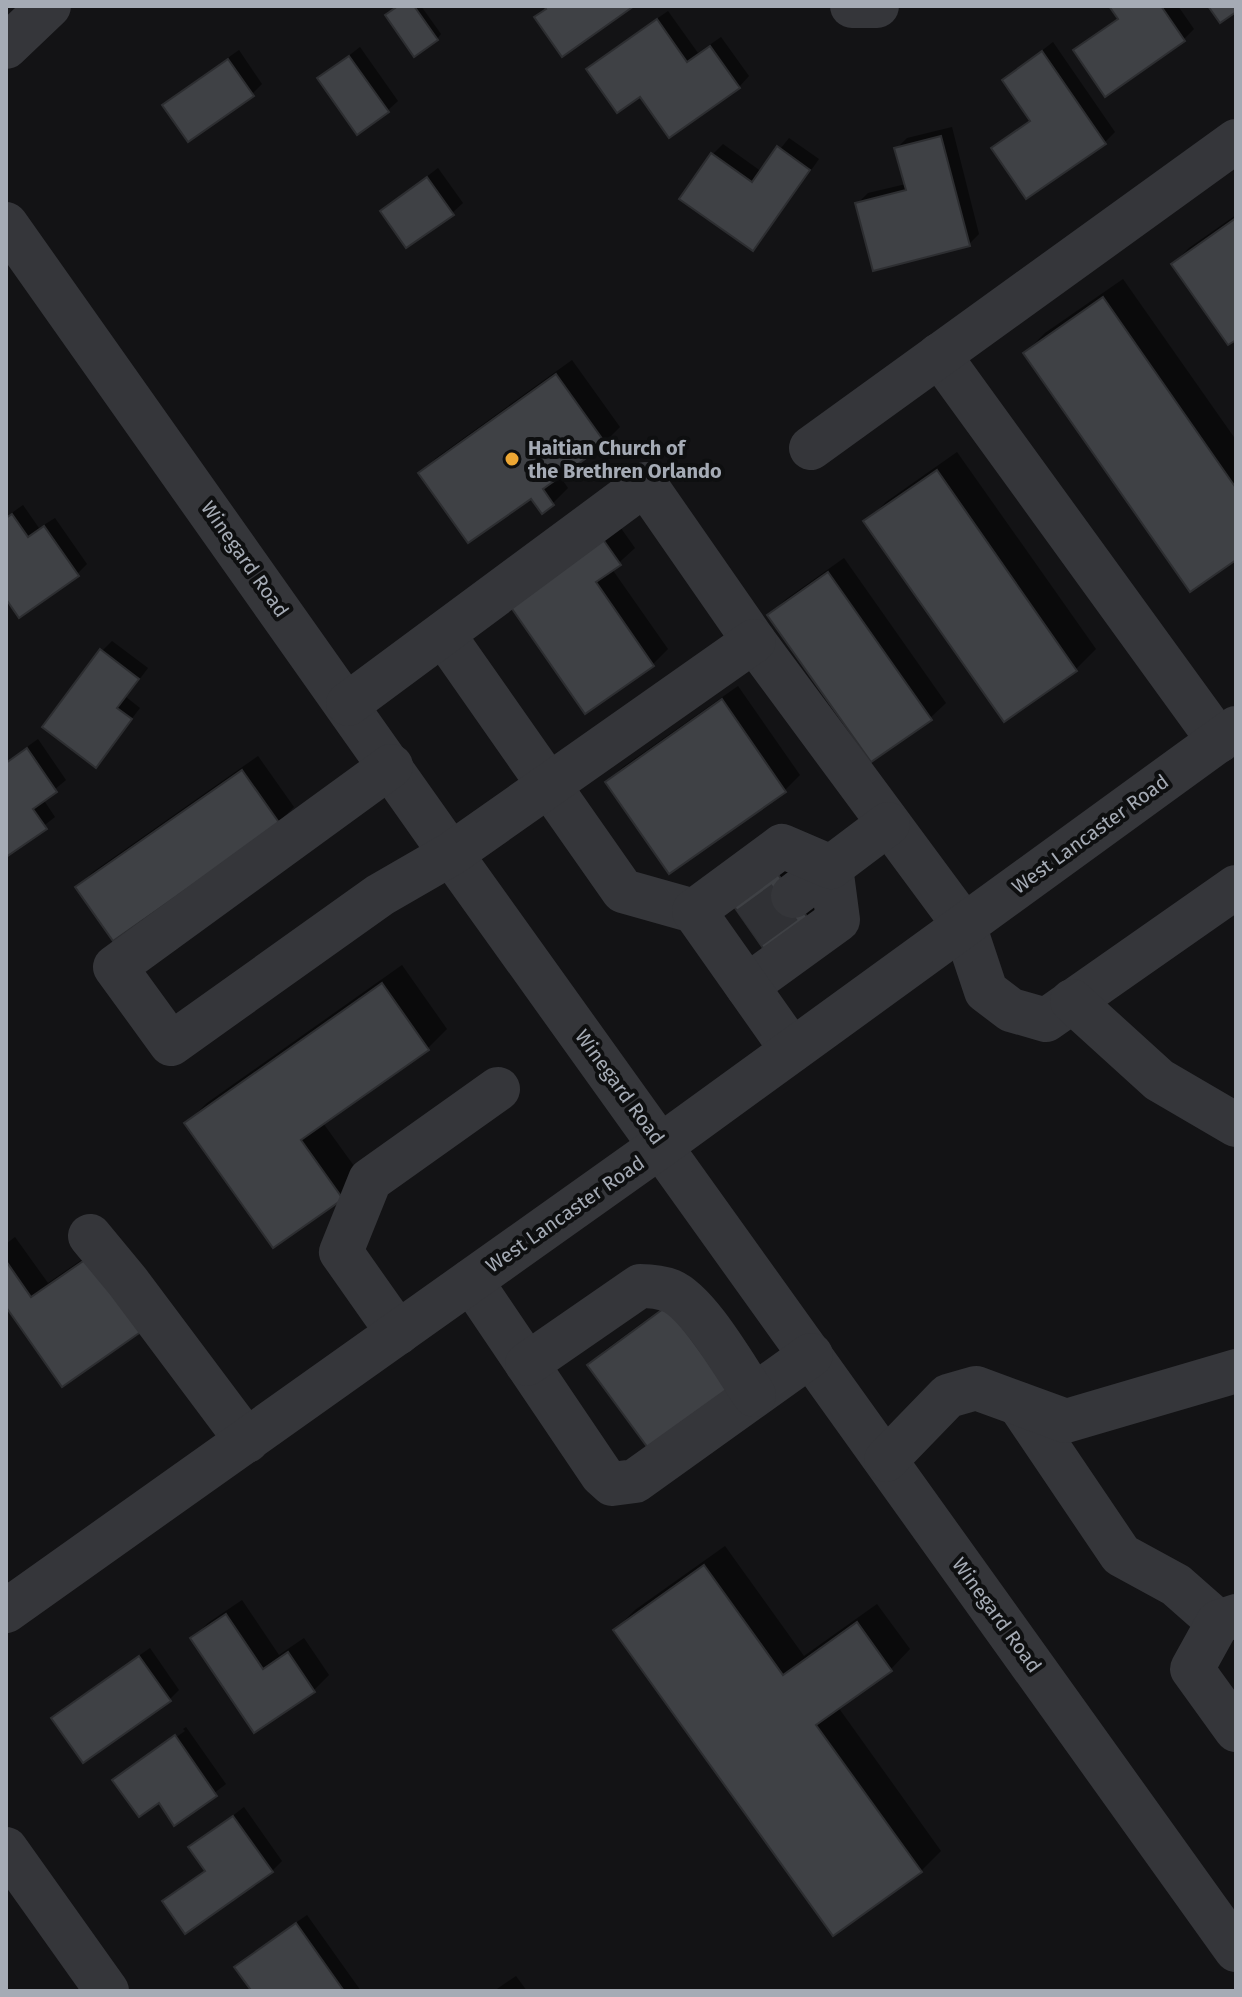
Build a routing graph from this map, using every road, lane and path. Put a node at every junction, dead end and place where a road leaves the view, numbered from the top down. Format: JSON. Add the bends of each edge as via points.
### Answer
{"nodes":[{"id":1,"x":49,"y":6,"type":"edge"},
{"id":2,"x":852,"y":6,"type":"edge"},
{"id":3,"x":877,"y":6,"type":"edge"},
{"id":4,"x":6,"y":47,"type":"edge"},
{"id":5,"x":1236,"y":141,"type":"edge"},
{"id":6,"x":6,"y":224,"type":"edge"},
{"id":7,"x":939,"y":355,"type":"junction"},
{"id":8,"x":811,"y":448,"type":"dead end"},
{"id":9,"x":443,"y":634,"type":"junction"},
{"id":10,"x":754,"y":641,"type":"junction"},
{"id":11,"x":348,"y":704,"type":"junction"},
{"id":12,"x":1227,"y":734,"type":"edge"},
{"id":13,"x":391,"y":766,"type":"junction"},
{"id":14,"x":550,"y":785,"type":"junction"},
{"id":15,"x":888,"y":824,"type":"junction"},
{"id":16,"x":451,"y":854,"type":"junction"},
{"id":17,"x":831,"y":867,"type":"junction"},
{"id":18,"x":1236,"y":887,"type":"edge"},
{"id":19,"x":793,"y":896,"type":"tunnel mouth"},
{"id":20,"x":694,"y":911,"type":"junction"},
{"id":21,"x":964,"y":925,"type":"junction"},
{"id":22,"x":747,"y":986,"type":"junction"},
{"id":23,"x":1072,"y":1001,"type":"junction"},
{"id":24,"x":792,"y":1050,"type":"junction"},
{"id":25,"x":498,"y":1089,"type":"dead end"},
{"id":26,"x":1236,"y":1125,"type":"edge"},
{"id":27,"x":662,"y":1145,"type":"junction"},
{"id":28,"x":90,"y":1236,"type":"dead end"},
{"id":29,"x":471,"y":1281,"type":"junction"},
{"id":30,"x":398,"y":1333,"type":"junction"},
{"id":31,"x":811,"y":1355,"type":"junction"},
{"id":32,"x":527,"y":1364,"type":"junction"},
{"id":33,"x":1236,"y":1371,"type":"edge"},
{"id":34,"x":754,"y":1395,"type":"junction"},
{"id":35,"x":1019,"y":1404,"type":"junction"},
{"id":36,"x":247,"y":1441,"type":"junction"},
{"id":37,"x":886,"y":1460,"type":"junction"},
{"id":38,"x":6,"y":1611,"type":"edge"},
{"id":39,"x":1227,"y":1619,"type":"edge"},
{"id":40,"x":1233,"y":1718,"type":"edge"},
{"id":41,"x":6,"y":1849,"type":"edge"},
{"id":42,"x":1232,"y":1936,"type":"edge"},
{"id":43,"x":107,"y":1991,"type":"edge"}],
"edges":[{"from":1,"to":4,"type":"street"},
{"from":2,"to":3,"type":"street"},
{"from":5,"to":7,"type":"street"},
{"from":6,"to":11,"type":"street","name":"Winegard Road"},
{"from":7,"to":8,"type":"street"},
{"from":7,"to":12,"type":"street"},
{"from":9,"to":10,"type":"street","via":[[645,484]]},
{"from":9,"to":11,"type":"street"},
{"from":9,"to":14,"type":"street"},
{"from":10,"to":14,"type":"street"},
{"from":10,"to":15,"type":"street"},
{"from":11,"to":13,"type":"street","name":"Winegard Road"},
{"from":12,"to":21,"type":"street","name":"West Lancaster Road"},
{"from":13,"to":16,"type":"street","name":"Winegard Road"},
{"from":13,"to":16,"type":"street","via":[[115,967],[171,1044],[380,895]]},
{"from":14,"to":16,"type":"street"},
{"from":14,"to":20,"type":"street","via":[[623,891]]},
{"from":15,"to":17,"type":"street"},
{"from":15,"to":21,"type":"street"},
{"from":16,"to":27,"type":"street","name":"Winegard Road"},
{"from":17,"to":19,"type":"street"},
{"from":17,"to":20,"type":"street","via":[[782,846]]},
{"from":17,"to":22,"type":"street","via":[[838,920]]},
{"from":18,"to":23,"type":"street"},
{"from":20,"to":22,"type":"street","via":[[735,939]]},
{"from":21,"to":23,"type":"street","via":[[986,991],[1011,1010],[1046,1020]]},
{"from":21,"to":24,"type":"street","name":"West Lancaster Road"},
{"from":22,"to":24,"type":"street"},
{"from":23,"to":26,"type":"street","via":[[1159,1080]]},
{"from":24,"to":27,"type":"street","name":"West Lancaster Road"},
{"from":25,"to":30,"type":"street","via":[[370,1180],[341,1252]]},
{"from":27,"to":29,"type":"street","name":"West Lancaster Road"},
{"from":27,"to":31,"type":"street","name":"Winegard Road"},
{"from":28,"to":36,"type":"street"},
{"from":29,"to":30,"type":"street","name":"West Lancaster Road"},
{"from":29,"to":32,"type":"street"},
{"from":30,"to":36,"type":"street","name":"West Lancaster Road"},
{"from":31,"to":34,"type":"street"},
{"from":31,"to":37,"type":"street","name":"Winegard Road"},
{"from":32,"to":34,"type":"street","via":[[640,1286],[653,1286],[684,1299]]},
{"from":32,"to":34,"type":"street","via":[[612,1484],[635,1481]]},
{"from":33,"to":35,"type":"street","via":[[1066,1421]]},
{"from":35,"to":37,"type":"street","via":[[976,1388],[948,1396]]},
{"from":35,"to":39,"type":"street","via":[[1121,1555]]},
{"from":36,"to":38,"type":"street","name":"West Lancaster Road"},
{"from":37,"to":42,"type":"street","name":"Winegard Road"},
{"from":39,"to":40,"type":"street","via":[[1192,1669]]},
{"from":41,"to":43,"type":"street"}]}
